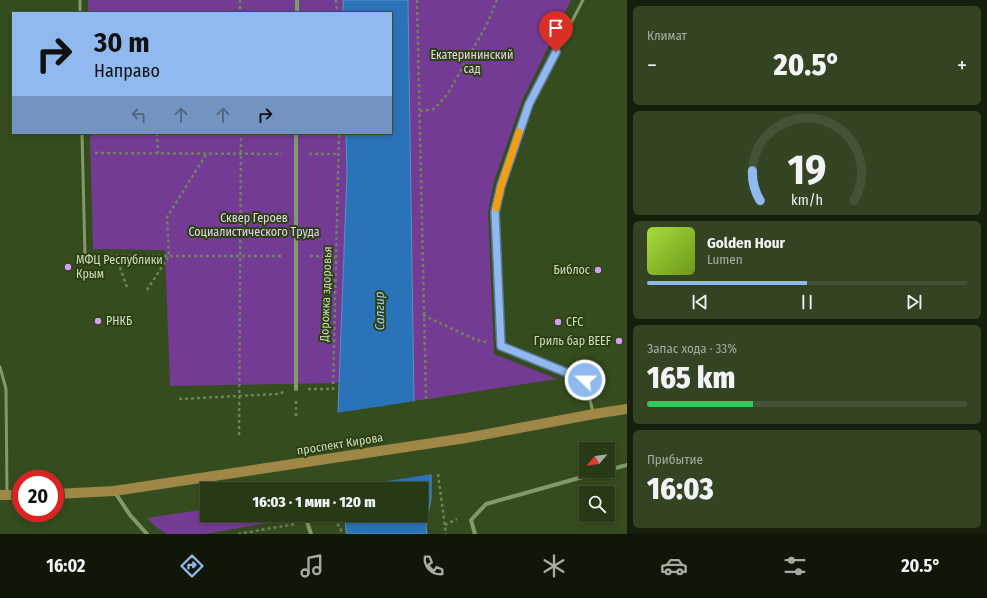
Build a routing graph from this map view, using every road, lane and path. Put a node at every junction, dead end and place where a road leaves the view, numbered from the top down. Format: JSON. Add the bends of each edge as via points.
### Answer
{"nodes":[{"id":1,"x":80,"y":0,"type":"edge"},
{"id":2,"x":240,"y":0,"type":"edge"},
{"id":3,"x":296,"y":0,"type":"edge"},
{"id":4,"x":336,"y":0,"type":"edge"},
{"id":5,"x":418,"y":0,"type":"edge"},
{"id":6,"x":497,"y":0,"type":"edge"},
{"id":7,"x":584,"y":0,"type":"edge"},
{"id":8,"x":80,"y":12,"type":"edge"},
{"id":9,"x":240,"y":12,"type":"edge"},
{"id":10,"x":296,"y":12,"type":"edge"},
{"id":11,"x":337,"y":12,"type":"edge"},
{"id":12,"x":420,"y":111,"type":"junction"},
{"id":13,"x":82,"y":134,"type":"edge"},
{"id":14,"x":157,"y":134,"type":"edge"},
{"id":15,"x":241,"y":134,"type":"edge"},
{"id":16,"x":296,"y":134,"type":"edge"},
{"id":17,"x":339,"y":134,"type":"edge"},
{"id":18,"x":158,"y":153,"type":"junction"},
{"id":19,"x":207,"y":153,"type":"junction"},
{"id":20,"x":82,"y":154,"type":"junction"},
{"id":21,"x":242,"y":154,"type":"junction"},
{"id":22,"x":296,"y":154,"type":"junction"},
{"id":23,"x":339,"y":154,"type":"junction"},
{"id":24,"x":85,"y":256,"type":"joint"},
{"id":25,"x":116,"y":256,"type":"junction"},
{"id":26,"x":169,"y":256,"type":"junction"},
{"id":27,"x":240,"y":256,"type":"junction"},
{"id":28,"x":296,"y":256,"type":"junction"},
{"id":29,"x":336,"y":257,"type":"junction"},
{"id":30,"x":128,"y":290,"type":"dead end"},
{"id":31,"x":147,"y":290,"type":"dead end"},
{"id":32,"x":423,"y":315,"type":"junction"},
{"id":33,"x":474,"y":339,"type":"dead end"},
{"id":34,"x":0,"y":367,"type":"edge"},
{"id":35,"x":296,"y":389,"type":"junction"},
{"id":36,"x":240,"y":397,"type":"junction"},
{"id":37,"x":179,"y":399,"type":"dead end"},
{"id":38,"x":426,"y":399,"type":"dead end"},
{"id":39,"x":627,"y":409,"type":"edge"},
{"id":40,"x":594,"y":414,"type":"junction"},
{"id":41,"x":296,"y":419,"type":"dead end"},
{"id":42,"x":239,"y":435,"type":"dead end"},
{"id":43,"x":627,"y":465,"type":"edge"},
{"id":44,"x":615,"y":468,"type":"edge"},
{"id":45,"x":438,"y":474,"type":"dead end"},
{"id":46,"x":579,"y":478,"type":"edge"},
{"id":47,"x":114,"y":492,"type":"junction"},
{"id":48,"x":64,"y":494,"type":"edge"},
{"id":49,"x":4,"y":495,"type":"edge"},
{"id":50,"x":307,"y":522,"type":"joint"},
{"id":51,"x":335,"y":522,"type":"edge"},
{"id":52,"x":146,"y":534,"type":"edge"},
{"id":53,"x":238,"y":534,"type":"edge"},
{"id":54,"x":311,"y":534,"type":"edge"},
{"id":55,"x":342,"y":534,"type":"edge"},
{"id":56,"x":446,"y":534,"type":"edge"},
{"id":57,"x":475,"y":534,"type":"edge"}],
"edges":[{"from":1,"to":8,"type":"lane"},
{"from":2,"to":9,"type":"path"},
{"from":3,"to":10,"type":"street"},
{"from":4,"to":11,"type":"path"},
{"from":5,"to":12,"type":"path"},
{"from":6,"to":12,"type":"path","via":[[486,26],[447,95],[434,109]]},
{"from":7,"to":40,"type":"lane","via":[[529,104],[501,186],[495,212],[501,346],[585,380]]},
{"from":12,"to":32,"type":"path"},
{"from":13,"to":20,"type":"lane"},
{"from":14,"to":18,"type":"path"},
{"from":15,"to":21,"type":"path"},
{"from":16,"to":22,"type":"street"},
{"from":17,"to":23,"type":"path","name":"Дорожка здоровья"},
{"from":18,"to":19,"type":"path"},
{"from":18,"to":20,"type":"path"},
{"from":19,"to":21,"type":"path"},
{"from":19,"to":26,"type":"path","via":[[167,217]]},
{"from":20,"to":24,"type":"lane"},
{"from":21,"to":22,"type":"path"},
{"from":21,"to":27,"type":"path"},
{"from":22,"to":23,"type":"path"},
{"from":22,"to":28,"type":"street"},
{"from":23,"to":29,"type":"path","name":"Дорожка здоровья"},
{"from":24,"to":25,"type":"path"},
{"from":25,"to":26,"type":"path"},
{"from":25,"to":30,"type":"path"},
{"from":26,"to":27,"type":"path"},
{"from":26,"to":31,"type":"path"},
{"from":27,"to":28,"type":"path"},
{"from":27,"to":36,"type":"path"},
{"from":28,"to":29,"type":"path"},
{"from":28,"to":35,"type":"street"},
{"from":29,"to":35,"type":"path","name":"Дорожка здоровья","via":[[333,389]]},
{"from":32,"to":33,"type":"path"},
{"from":32,"to":38,"type":"path"},
{"from":34,"to":49,"type":"lane","via":[[6,388]]},
{"from":35,"to":36,"type":"path","via":[[278,394]]},
{"from":35,"to":41,"type":"path"},
{"from":36,"to":37,"type":"path"},
{"from":36,"to":42,"type":"path"},
{"from":39,"to":40,"type":"main road","name":"проспект Кирова"},
{"from":40,"to":47,"type":"main road","name":"проспект Кирова","via":[[466,438]]},
{"from":43,"to":44,"type":"street"},
{"from":45,"to":56,"type":"path"},
{"from":46,"to":57,"type":"street","via":[[486,504],[471,520]]},
{"from":47,"to":48,"type":"main road","name":"проспект Кирова"},
{"from":47,"to":52,"type":"street"},
{"from":50,"to":53,"type":"path"},
{"from":50,"to":54,"type":"street"},
{"from":51,"to":55,"type":"path"}]}
